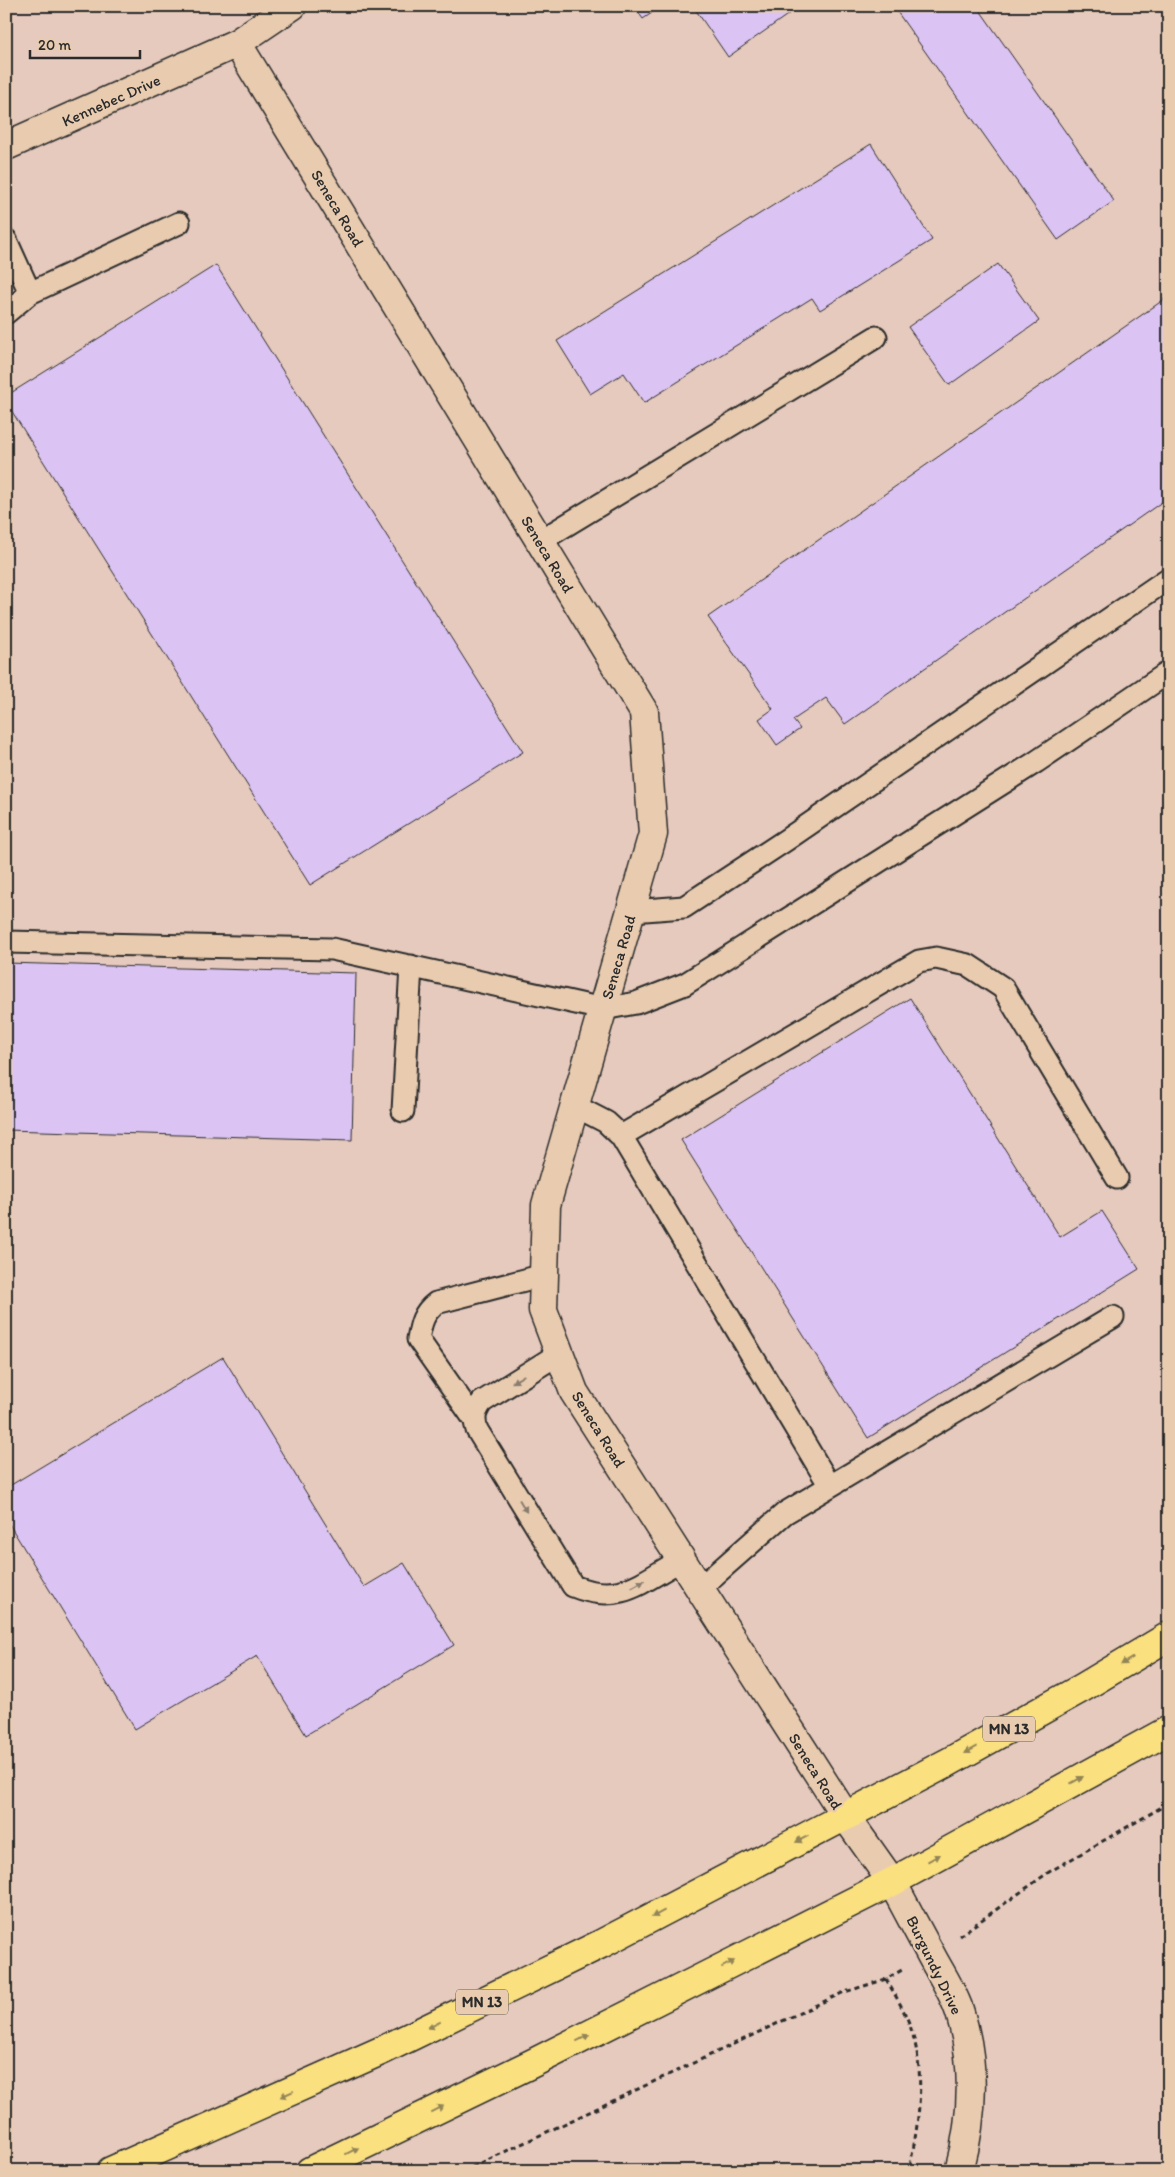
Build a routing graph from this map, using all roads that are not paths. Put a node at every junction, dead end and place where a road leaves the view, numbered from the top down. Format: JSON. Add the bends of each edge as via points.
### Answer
{"nodes":[{"id":1,"x":292,"y":6,"type":"edge"},
{"id":2,"x":238,"y":43,"type":"junction"},
{"id":3,"x":6,"y":146,"type":"edge"},
{"id":4,"x":179,"y":223,"type":"dead end"},
{"id":5,"x":6,"y":240,"type":"edge"},
{"id":6,"x":30,"y":292,"type":"junction"},
{"id":7,"x":6,"y":313,"type":"edge"},
{"id":8,"x":876,"y":337,"type":"dead end"},
{"id":9,"x":540,"y":541,"type":"junction"},
{"id":10,"x":1169,"y":578,"type":"edge"},
{"id":11,"x":1169,"y":672,"type":"edge"},
{"id":12,"x":632,"y":911,"type":"junction"},
{"id":13,"x":6,"y":942,"type":"edge"},
{"id":14,"x":411,"y":966,"type":"junction"},
{"id":15,"x":603,"y":1009,"type":"junction"},
{"id":16,"x":575,"y":1106,"type":"junction"},
{"id":17,"x":403,"y":1111,"type":"dead end"},
{"id":18,"x":621,"y":1136,"type":"junction"},
{"id":19,"x":1117,"y":1178,"type":"dead end"},
{"id":20,"x":544,"y":1275,"type":"junction"},
{"id":21,"x":1113,"y":1317,"type":"dead end"},
{"id":22,"x":560,"y":1353,"type":"junction"},
{"id":23,"x":474,"y":1419,"type":"junction"},
{"id":24,"x":830,"y":1486,"type":"junction"},
{"id":25,"x":681,"y":1560,"type":"junction"},
{"id":26,"x":700,"y":1588,"type":"junction"},
{"id":27,"x":1169,"y":1636,"type":"edge"},
{"id":28,"x":1169,"y":1730,"type":"edge"},
{"id":29,"x":846,"y":1817,"type":"junction"},
{"id":30,"x":892,"y":1882,"type":"junction"},
{"id":31,"x":111,"y":2171,"type":"edge"},
{"id":32,"x":310,"y":2171,"type":"edge"},
{"id":33,"x":959,"y":2171,"type":"edge"}],
"edges":[{"from":1,"to":2,"type":"street","name":"Kennebec Drive"},
{"from":2,"to":3,"type":"street","name":"Kennebec Drive"},
{"from":2,"to":9,"type":"street","name":"Seneca Road"},
{"from":4,"to":6,"type":"lane"},
{"from":5,"to":6,"type":"lane"},
{"from":6,"to":7,"type":"lane"},
{"from":8,"to":9,"type":"lane"},
{"from":9,"to":12,"type":"street","name":"Seneca Road","via":[[644,712],[654,834]]},
{"from":10,"to":12,"type":"lane","via":[[684,907]]},
{"from":11,"to":15,"type":"lane","via":[[1036,762],[685,984],[636,1003]]},
{"from":12,"to":15,"type":"street","name":"Seneca Road"},
{"from":13,"to":14,"type":"lane","via":[[332,949]]},
{"from":14,"to":15,"type":"lane"},
{"from":14,"to":17,"type":"lane"},
{"from":15,"to":16,"type":"street","name":"Seneca Road"},
{"from":16,"to":18,"type":"lane","via":[[606,1122]]},
{"from":16,"to":20,"type":"street","name":"Seneca Road","via":[[546,1205]]},
{"from":18,"to":19,"type":"lane","via":[[919,961],[936,958],[968,965],[1003,988]]},
{"from":18,"to":24,"type":"lane"},
{"from":20,"to":22,"type":"street","name":"Seneca Road","via":[[543,1310]]},
{"from":20,"to":23,"type":"lane","via":[[436,1303],[421,1321],[418,1339]]},
{"from":21,"to":24,"type":"lane"},
{"from":22,"to":23,"type":"lane","one_way":true,"via":[[482,1402]]},
{"from":22,"to":25,"type":"street","name":"Seneca Road","via":[[574,1392]]},
{"from":23,"to":25,"type":"lane","one_way":true,"via":[[477,1430],[573,1586],[597,1594],[626,1590]]},
{"from":24,"to":26,"type":"lane","via":[[785,1513]]},
{"from":25,"to":26,"type":"street","name":"Seneca Road"},
{"from":26,"to":29,"type":"street","name":"Seneca Road"},
{"from":27,"to":29,"type":"highway","number":"MN 13","one_way":true,"via":[[1082,1688]]},
{"from":30,"to":28,"type":"highway","one_way":true},
{"from":29,"to":30,"type":"street","name":"Seneca Road"},
{"from":29,"to":31,"type":"highway","number":"MN 13","one_way":true,"via":[[601,1944],[383,2050]]},
{"from":32,"to":30,"type":"highway","one_way":true},
{"from":30,"to":33,"type":"street","name":"Burgundy Drive","via":[[960,2012],[972,2084]]}]}
